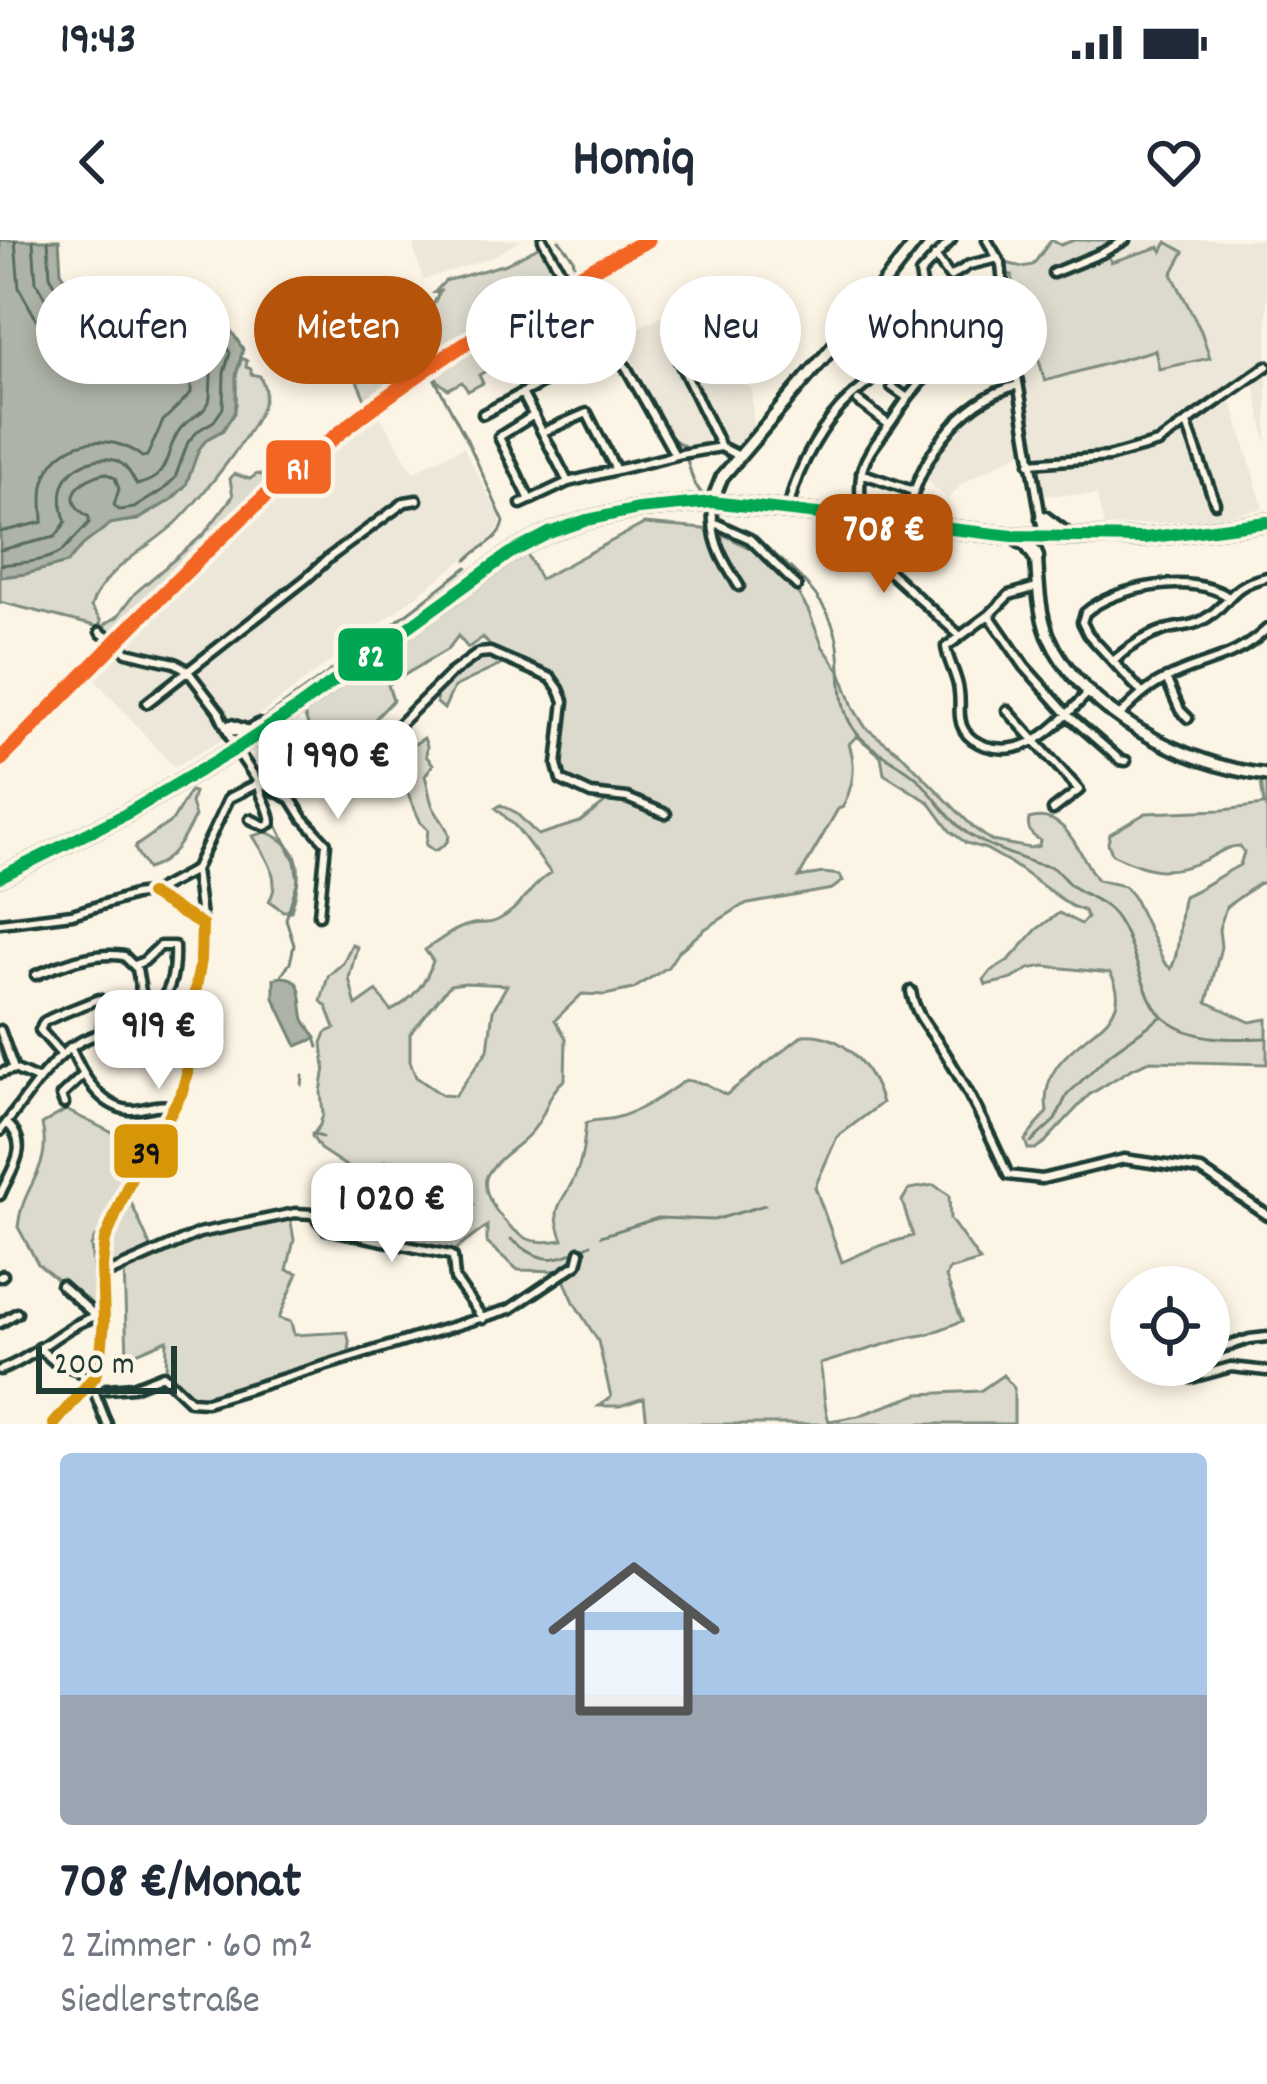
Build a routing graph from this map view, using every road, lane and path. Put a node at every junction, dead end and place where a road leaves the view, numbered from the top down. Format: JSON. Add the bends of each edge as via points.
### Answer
{"nodes":[{"id":1,"x":543,"y":240,"type":"edge"},
{"id":2,"x":917,"y":240,"type":"edge"},
{"id":3,"x":951,"y":240,"type":"edge"},
{"id":4,"x":987,"y":240,"type":"edge"},
{"id":5,"x":1125,"y":240,"type":"edge"},
{"id":6,"x":935,"y":256,"type":"junction"},
{"id":7,"x":998,"y":258,"type":"junction"},
{"id":8,"x":1053,"y":273,"type":"dead end"},
{"id":9,"x":564,"y":276,"type":"edge"},
{"id":10,"x":920,"y":276,"type":"edge"},
{"id":11,"x":1003,"y":276,"type":"edge"},
{"id":12,"x":1267,"y":366,"type":"edge"},
{"id":13,"x":537,"y":384,"type":"edge"},
{"id":14,"x":635,"y":384,"type":"edge"},
{"id":15,"x":691,"y":384,"type":"edge"},
{"id":16,"x":870,"y":384,"type":"edge"},
{"id":17,"x":918,"y":384,"type":"edge"},
{"id":18,"x":1018,"y":386,"type":"joint"},
{"id":19,"x":892,"y":387,"type":"dead end"},
{"id":20,"x":522,"y":392,"type":"junction"},
{"id":21,"x":905,"y":398,"type":"junction"},
{"id":22,"x":858,"y":401,"type":"dead end"},
{"id":23,"x":483,"y":414,"type":"dead end"},
{"id":24,"x":534,"y":415,"type":"junction"},
{"id":25,"x":888,"y":424,"type":"junction"},
{"id":26,"x":1187,"y":424,"type":"junction"},
{"id":27,"x":543,"y":432,"type":"junction"},
{"id":28,"x":721,"y":447,"type":"junction"},
{"id":29,"x":675,"y":455,"type":"junction"},
{"id":30,"x":739,"y":456,"type":"junction"},
{"id":31,"x":1030,"y":463,"type":"junction"},
{"id":32,"x":616,"y":470,"type":"junction"},
{"id":33,"x":861,"y":472,"type":"junction"},
{"id":34,"x":568,"y":482,"type":"junction"},
{"id":35,"x":914,"y":491,"type":"junction"},
{"id":36,"x":530,"y":498,"type":"junction"},
{"id":37,"x":417,"y":500,"type":"dead end"},
{"id":38,"x":712,"y":502,"type":"junction"},
{"id":39,"x":790,"y":502,"type":"dead end"},
{"id":40,"x":1215,"y":503,"type":"dead end"},
{"id":41,"x":520,"y":504,"type":"dead end"},
{"id":42,"x":862,"y":513,"type":"dead end"},
{"id":43,"x":1041,"y":513,"type":"junction"},
{"id":44,"x":907,"y":519,"type":"dead end"},
{"id":45,"x":712,"y":522,"type":"junction"},
{"id":46,"x":1267,"y":522,"type":"edge"},
{"id":47,"x":1013,"y":536,"type":"junction"},
{"id":48,"x":1040,"y":536,"type":"junction"},
{"id":49,"x":1068,"y":536,"type":"junction"},
{"id":50,"x":901,"y":540,"type":"dead end"},
{"id":51,"x":847,"y":541,"type":"dead end"},
{"id":52,"x":1036,"y":556,"type":"junction"},
{"id":53,"x":882,"y":565,"type":"junction"},
{"id":54,"x":1267,"y":578,"type":"edge"},
{"id":55,"x":739,"y":586,"type":"dead end"},
{"id":56,"x":797,"y":586,"type":"dead end"},
{"id":57,"x":1039,"y":586,"type":"junction"},
{"id":58,"x":1227,"y":596,"type":"junction"},
{"id":59,"x":988,"y":615,"type":"junction"},
{"id":60,"x":1267,"y":629,"type":"edge"},
{"id":61,"x":100,"y":632,"type":"dead end"},
{"id":62,"x":958,"y":635,"type":"junction"},
{"id":63,"x":1114,"y":660,"type":"junction"},
{"id":64,"x":188,"y":670,"type":"junction"},
{"id":65,"x":1166,"y":678,"type":"junction"},
{"id":66,"x":1089,"y":692,"type":"junction"},
{"id":67,"x":1142,"y":693,"type":"junction"},
{"id":68,"x":147,"y":703,"type":"dead end"},
{"id":69,"x":1007,"y":710,"type":"dead end"},
{"id":70,"x":293,"y":711,"type":"junction"},
{"id":71,"x":1067,"y":714,"type":"junction"},
{"id":72,"x":1119,"y":716,"type":"junction"},
{"id":73,"x":1188,"y":718,"type":"dead end"},
{"id":74,"x":228,"y":727,"type":"junction"},
{"id":75,"x":1035,"y":743,"type":"junction"},
{"id":76,"x":243,"y":756,"type":"junction"},
{"id":77,"x":216,"y":761,"type":"junction"},
{"id":78,"x":1126,"y":761,"type":"dead end"},
{"id":79,"x":1267,"y":775,"type":"edge"},
{"id":80,"x":259,"y":783,"type":"junction"},
{"id":81,"x":287,"y":796,"type":"junction"},
{"id":82,"x":1053,"y":810,"type":"dead end"},
{"id":83,"x":666,"y":814,"type":"dead end"},
{"id":84,"x":250,"y":819,"type":"dead end"},
{"id":85,"x":194,"y":870,"type":"junction"},
{"id":86,"x":0,"y":877,"type":"edge"},
{"id":87,"x":150,"y":894,"type":"junction"},
{"id":88,"x":319,"y":915,"type":"dead end"},
{"id":89,"x":0,"y":923,"type":"edge"},
{"id":90,"x":202,"y":925,"type":"junction"},
{"id":91,"x":135,"y":965,"type":"junction"},
{"id":92,"x":36,"y":975,"type":"dead end"},
{"id":93,"x":910,"y":991,"type":"dead end"},
{"id":94,"x":144,"y":1008,"type":"junction"},
{"id":95,"x":0,"y":1030,"type":"edge"},
{"id":96,"x":128,"y":1030,"type":"junction"},
{"id":97,"x":142,"y":1030,"type":"junction"},
{"id":98,"x":101,"y":1033,"type":"junction"},
{"id":99,"x":189,"y":1038,"type":"junction"},
{"id":100,"x":70,"y":1047,"type":"junction"},
{"id":101,"x":61,"y":1054,"type":"junction"},
{"id":102,"x":155,"y":1062,"type":"dead end"},
{"id":103,"x":14,"y":1069,"type":"junction"},
{"id":104,"x":0,"y":1073,"type":"edge"},
{"id":105,"x":82,"y":1076,"type":"junction"},
{"id":106,"x":39,"y":1080,"type":"junction"},
{"id":107,"x":64,"y":1104,"type":"dead end"},
{"id":108,"x":168,"y":1106,"type":"dead end"},
{"id":109,"x":140,"y":1108,"type":"junction"},
{"id":110,"x":140,"y":1120,"type":"dead end"},
{"id":111,"x":7,"y":1123,"type":"junction"},
{"id":112,"x":0,"y":1131,"type":"edge"},
{"id":113,"x":0,"y":1195,"type":"edge"},
{"id":114,"x":1267,"y":1215,"type":"edge"},
{"id":115,"x":580,"y":1252,"type":"dead end"},
{"id":116,"x":102,"y":1276,"type":"junction"},
{"id":117,"x":61,"y":1286,"type":"dead end"},
{"id":118,"x":17,"y":1313,"type":"dead end"},
{"id":119,"x":100,"y":1319,"type":"junction"},
{"id":120,"x":483,"y":1319,"type":"junction"},
{"id":121,"x":0,"y":1323,"type":"edge"},
{"id":122,"x":1267,"y":1337,"type":"edge"},
{"id":123,"x":1230,"y":1345,"type":"edge"},
{"id":124,"x":39,"y":1348,"type":"junction"},
{"id":125,"x":1230,"y":1367,"type":"edge"},
{"id":126,"x":0,"y":1370,"type":"edge"},
{"id":127,"x":1264,"y":1371,"type":"edge"},
{"id":128,"x":93,"y":1386,"type":"junction"},
{"id":129,"x":54,"y":1424,"type":"edge"},
{"id":130,"x":107,"y":1424,"type":"edge"}],
"edges":[{"from":1,"to":9,"type":"street"},
{"from":2,"to":30,"type":"street"},
{"from":3,"to":6,"type":"street"},
{"from":4,"to":7,"type":"street"},
{"from":5,"to":8,"type":"street"},
{"from":6,"to":7,"type":"street","via":[[950,277]]},
{"from":6,"to":10,"type":"street"},
{"from":7,"to":11,"type":"street"},
{"from":12,"to":26,"type":"street"},
{"from":13,"to":20,"type":"street"},
{"from":14,"to":29,"type":"street"},
{"from":15,"to":28,"type":"street"},
{"from":16,"to":39,"type":"street","via":[[832,418]]},
{"from":17,"to":21,"type":"street"},
{"from":18,"to":31,"type":"street"},
{"from":18,"to":35,"type":"street","via":[[954,423]]},
{"from":19,"to":21,"type":"street"},
{"from":20,"to":23,"type":"street"},
{"from":20,"to":24,"type":"street"},
{"from":21,"to":25,"type":"street"},
{"from":22,"to":25,"type":"street"},
{"from":24,"to":27,"type":"street"},
{"from":24,"to":36,"type":"street","via":[[499,437]]},
{"from":25,"to":33,"type":"street"},
{"from":26,"to":31,"type":"street","via":[[1123,454]]},
{"from":26,"to":40,"type":"street"},
{"from":27,"to":32,"type":"street","via":[[587,413]]},
{"from":27,"to":34,"type":"street"},
{"from":28,"to":29,"type":"street"},
{"from":28,"to":30,"type":"street"},
{"from":29,"to":32,"type":"street"},
{"from":30,"to":38,"type":"street"},
{"from":31,"to":43,"type":"street"},
{"from":32,"to":34,"type":"street"},
{"from":33,"to":35,"type":"street"},
{"from":33,"to":42,"type":"street"},
{"from":34,"to":36,"type":"street"},
{"from":35,"to":44,"type":"street"},
{"from":36,"to":41,"type":"street"},
{"from":37,"to":64,"type":"street","via":[[330,557]]},
{"from":38,"to":45,"type":"street"},
{"from":38,"to":47,"type":"main road"},
{"from":38,"to":70,"type":"main road","via":[[638,509],[549,533]]},
{"from":43,"to":48,"type":"street"},
{"from":43,"to":49,"type":"main road"},
{"from":45,"to":55,"type":"street"},
{"from":45,"to":56,"type":"street","via":[[750,539]]},
{"from":46,"to":49,"type":"main road","via":[[1145,538]]},
{"from":47,"to":48,"type":"main road"},
{"from":47,"to":52,"type":"main road"},
{"from":48,"to":49,"type":"main road"},
{"from":48,"to":52,"type":"street"},
{"from":48,"to":57,"type":"street"},
{"from":50,"to":53,"type":"street"},
{"from":51,"to":53,"type":"street"},
{"from":52,"to":57,"type":"street"},
{"from":53,"to":62,"type":"street"},
{"from":54,"to":58,"type":"street"},
{"from":57,"to":59,"type":"street","via":[[1009,595]]},
{"from":57,"to":66,"type":"street","via":[[1057,652]]},
{"from":58,"to":63,"type":"street","via":[[1205,620],[1140,640]]},
{"from":58,"to":63,"type":"street","via":[[1191,583],[1132,591],[1089,608],[1082,622]]},
{"from":59,"to":62,"type":"street"},
{"from":59,"to":71,"type":"street"},
{"from":60,"to":65,"type":"street","via":[[1240,650]]},
{"from":61,"to":64,"type":"street","via":[[127,652]]},
{"from":62,"to":75,"type":"street","via":[[945,651],[966,734],[995,748]]},
{"from":63,"to":67,"type":"street"},
{"from":64,"to":68,"type":"street"},
{"from":64,"to":74,"type":"street"},
{"from":65,"to":67,"type":"street"},
{"from":65,"to":73,"type":"street"},
{"from":66,"to":71,"type":"street"},
{"from":66,"to":72,"type":"street"},
{"from":67,"to":72,"type":"street"},
{"from":69,"to":75,"type":"street"},
{"from":70,"to":74,"type":"main road","via":[[248,733]]},
{"from":70,"to":76,"type":"main road"},
{"from":71,"to":75,"type":"street"},
{"from":71,"to":78,"type":"street"},
{"from":72,"to":79,"type":"street","via":[[1192,757]]},
{"from":74,"to":76,"type":"street"},
{"from":74,"to":77,"type":"main road"},
{"from":75,"to":82,"type":"street","via":[[1079,790]]},
{"from":76,"to":77,"type":"main road"},
{"from":76,"to":80,"type":"street"},
{"from":77,"to":86,"type":"main road"},
{"from":80,"to":81,"type":"street"},
{"from":80,"to":84,"type":"street","via":[[272,823]]},
{"from":80,"to":85,"type":"street","via":[[229,798]]},
{"from":81,"to":83,"type":"street","via":[[340,778],[450,674],[490,652],[559,689],[561,780]]},
{"from":81,"to":88,"type":"street","via":[[326,843]]},
{"from":85,"to":87,"type":"street"},
{"from":85,"to":90,"type":"street"},
{"from":87,"to":89,"type":"street"},
{"from":87,"to":90,"type":"street"},
{"from":90,"to":99,"type":"street"},
{"from":91,"to":92,"type":"street","via":[[103,955]]},
{"from":91,"to":94,"type":"street"},
{"from":91,"to":94,"type":"street","via":[[160,946],[174,946],[164,1000]]},
{"from":93,"to":114,"type":"street","via":[[1008,1175],[1042,1179],[1124,1159],[1201,1170]]},
{"from":94,"to":97,"type":"street"},
{"from":95,"to":103,"type":"street"},
{"from":96,"to":97,"type":"street"},
{"from":96,"to":98,"type":"street"},
{"from":96,"to":102,"type":"street","via":[[129,1050]]},
{"from":97,"to":99,"type":"street"},
{"from":98,"to":100,"type":"street"},
{"from":98,"to":101,"type":"street","via":[[99,999],[49,1018],[40,1030]]},
{"from":99,"to":116,"type":"street","via":[[182,1092],[127,1187],[105,1240]]},
{"from":100,"to":101,"type":"street"},
{"from":100,"to":105,"type":"street"},
{"from":101,"to":106,"type":"street"},
{"from":103,"to":104,"type":"street"},
{"from":103,"to":106,"type":"street"},
{"from":105,"to":107,"type":"street"},
{"from":105,"to":109,"type":"street","via":[[111,1102]]},
{"from":106,"to":111,"type":"street"},
{"from":108,"to":109,"type":"street"},
{"from":109,"to":110,"type":"street"},
{"from":111,"to":112,"type":"street"},
{"from":111,"to":113,"type":"street","via":[[20,1147]]},
{"from":115,"to":120,"type":"street","via":[[577,1264],[537,1293]]},
{"from":116,"to":119,"type":"street"},
{"from":116,"to":120,"type":"street","via":[[199,1233],[313,1214],[326,1229],[450,1255],[455,1279]]},
{"from":117,"to":119,"type":"street"},
{"from":118,"to":121,"type":"street"},
{"from":119,"to":124,"type":"street"},
{"from":119,"to":128,"type":"street"},
{"from":120,"to":128,"type":"street","via":[[206,1402],[190,1401],[163,1375],[133,1387]]},
{"from":122,"to":123,"type":"street"},
{"from":124,"to":126,"type":"street"},
{"from":124,"to":128,"type":"street"},
{"from":125,"to":127,"type":"street"},
{"from":128,"to":129,"type":"street"},
{"from":128,"to":130,"type":"street"}]}
